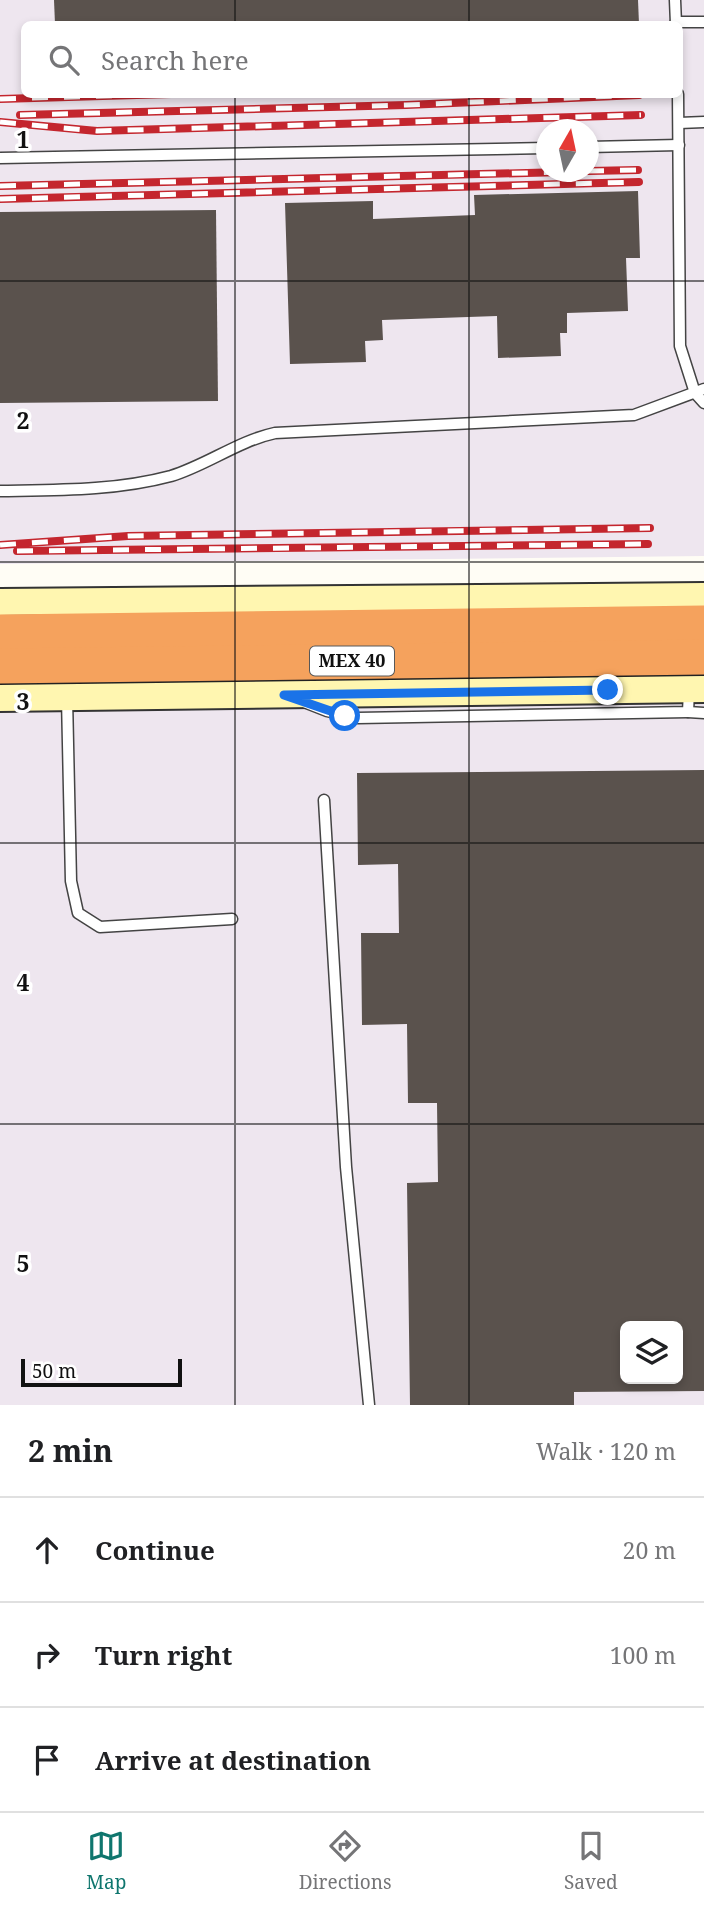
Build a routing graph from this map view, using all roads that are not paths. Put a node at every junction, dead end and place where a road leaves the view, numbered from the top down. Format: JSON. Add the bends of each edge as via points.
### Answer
{"nodes":[{"id":1,"x":675,"y":0,"type":"edge"},
{"id":2,"x":676,"y":21,"type":"edge"},
{"id":3,"x":704,"y":22,"type":"edge"},
{"id":4,"x":683,"y":23,"type":"edge"},
{"id":5,"x":678,"y":98,"type":"edge"},
{"id":6,"x":704,"y":122,"type":"edge"},
{"id":7,"x":679,"y":123,"type":"junction"},
{"id":8,"x":679,"y":145,"type":"junction"},
{"id":9,"x":599,"y":147,"type":"edge"},
{"id":10,"x":536,"y":148,"type":"edge"},
{"id":11,"x":0,"y":158,"type":"edge"},
{"id":12,"x":699,"y":391,"type":"edge"},
{"id":13,"x":704,"y":403,"type":"edge"},
{"id":14,"x":0,"y":491,"type":"edge"},
{"id":15,"x":704,"y":596,"type":"edge"},
{"id":16,"x":0,"y":602,"type":"edge"},
{"id":17,"x":704,"y":623,"type":"edge"},
{"id":18,"x":0,"y":632,"type":"edge"},
{"id":19,"x":704,"y":657,"type":"edge"},
{"id":20,"x":0,"y":666,"type":"edge"},
{"id":21,"x":694,"y":697,"type":"edge"},
{"id":22,"x":0,"y":698,"type":"edge"},
{"id":23,"x":67,"y":698,"type":"junction"},
{"id":24,"x":704,"y":713,"type":"edge"},
{"id":25,"x":324,"y":800,"type":"dead end"},
{"id":26,"x":232,"y":919,"type":"dead end"},
{"id":27,"x":369,"y":1405,"type":"edge"}],
"edges":[{"from":1,"to":2,"type":"lane"},
{"from":3,"to":4,"type":"lane"},
{"from":5,"to":7,"type":"lane"},
{"from":6,"to":7,"type":"lane"},
{"from":7,"to":8,"type":"lane"},
{"from":8,"to":9,"type":"lane"},
{"from":8,"to":12,"type":"lane","via":[[680,346]]},
{"from":10,"to":11,"type":"lane"},
{"from":12,"to":13,"type":"lane"},
{"from":12,"to":14,"type":"lane","via":[[634,415],[275,433],[172,475],[99,489]]},
{"from":15,"to":16,"type":"street"},
{"from":17,"to":18,"type":"highway","number":"MEX 40"},
{"from":19,"to":20,"type":"highway","number":"MEX 40"},
{"from":21,"to":23,"type":"street"},
{"from":21,"to":24,"type":"lane"},
{"from":22,"to":23,"type":"street"},
{"from":23,"to":26,"type":"lane","via":[[71,881],[78,913],[100,927]]},
{"from":25,"to":27,"type":"lane","via":[[346,1167]]}]}
